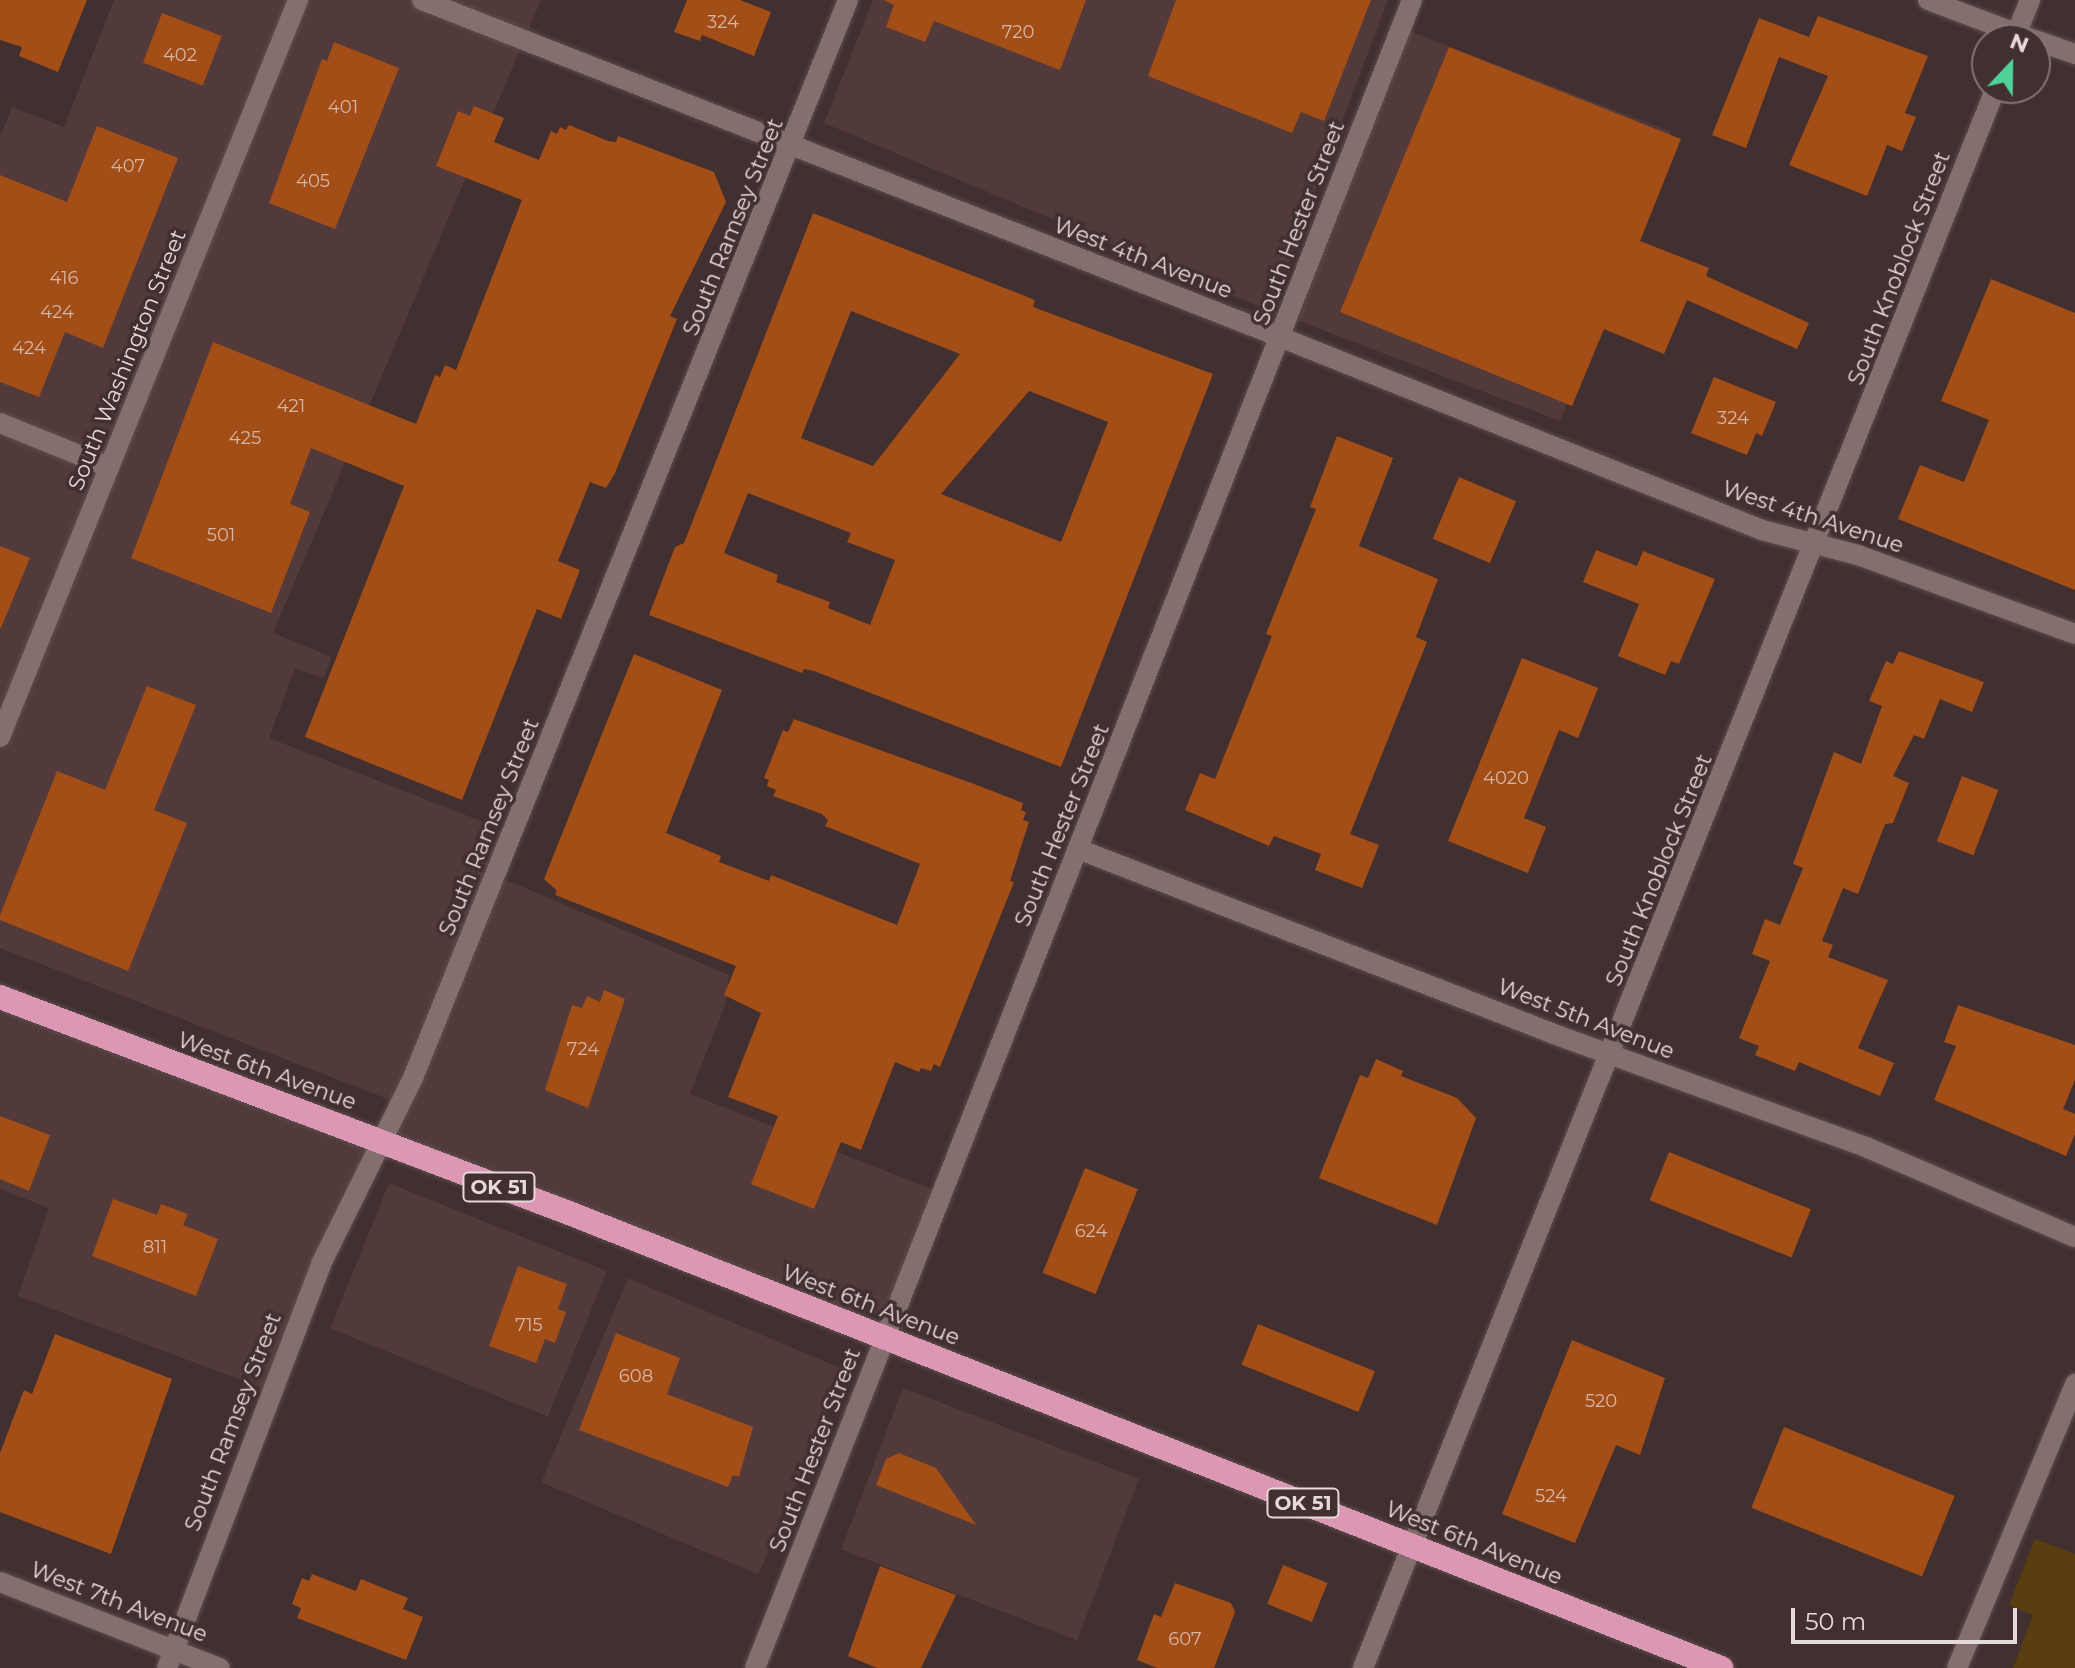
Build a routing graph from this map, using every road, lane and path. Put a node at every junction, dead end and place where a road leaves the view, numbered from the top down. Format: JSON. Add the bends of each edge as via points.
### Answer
{"nodes":[{"id":1,"x":298,"y":0,"type":"edge"},
{"id":2,"x":422,"y":0,"type":"edge"},
{"id":3,"x":848,"y":0,"type":"edge"},
{"id":4,"x":1412,"y":0,"type":"edge"},
{"id":5,"x":1928,"y":0,"type":"edge"},
{"id":6,"x":2030,"y":0,"type":"edge"},
{"id":7,"x":1988,"y":24,"type":"edge"},
{"id":8,"x":2027,"y":24,"type":"edge"},
{"id":9,"x":2051,"y":47,"type":"edge"},
{"id":10,"x":2075,"y":54,"type":"edge"},
{"id":11,"x":1990,"y":104,"type":"edge"},
{"id":12,"x":790,"y":148,"type":"junction"},
{"id":13,"x":1280,"y":337,"type":"junction"},
{"id":14,"x":0,"y":423,"type":"edge"},
{"id":15,"x":109,"y":467,"type":"junction"},
{"id":16,"x":1817,"y":544,"type":"junction"},
{"id":17,"x":2075,"y":634,"type":"edge"},
{"id":18,"x":0,"y":737,"type":"edge"},
{"id":19,"x":1078,"y":849,"type":"junction"},
{"id":20,"x":0,"y":997,"type":"edge"},
{"id":21,"x":1611,"y":1053,"type":"junction"},
{"id":22,"x":380,"y":1141,"type":"junction"},
{"id":23,"x":2075,"y":1237,"type":"edge"},
{"id":24,"x":885,"y":1338,"type":"junction"},
{"id":25,"x":2075,"y":1384,"type":"edge"},
{"id":26,"x":1412,"y":1546,"type":"junction"},
{"id":27,"x":0,"y":1582,"type":"edge"},
{"id":28,"x":170,"y":1658,"type":"edge"},
{"id":29,"x":220,"y":1668,"type":"edge"},
{"id":30,"x":755,"y":1668,"type":"edge"},
{"id":31,"x":1363,"y":1668,"type":"edge"},
{"id":32,"x":1721,"y":1668,"type":"edge"},
{"id":33,"x":1957,"y":1668,"type":"edge"}],
"edges":[{"from":1,"to":15,"type":"street","name":"South Washington Street"},
{"from":2,"to":12,"type":"street","name":"West 4th Avenue"},
{"from":3,"to":12,"type":"street","name":"South Ramsey Street"},
{"from":4,"to":13,"type":"street","name":"South Hester Street"},
{"from":5,"to":7,"type":"street"},
{"from":6,"to":8,"type":"street"},
{"from":9,"to":10,"type":"street"},
{"from":11,"to":16,"type":"street","name":"South Knoblock Street"},
{"from":12,"to":13,"type":"street","name":"West 4th Avenue"},
{"from":12,"to":22,"type":"street","name":"South Ramsey Street","via":[[413,1078]]},
{"from":13,"to":16,"type":"street","name":"West 4th Avenue","via":[[1762,530]]},
{"from":13,"to":19,"type":"street","name":"South Hester Street"},
{"from":14,"to":15,"type":"street"},
{"from":15,"to":18,"type":"street","name":"South Washington Street"},
{"from":16,"to":17,"type":"street","name":"West 4th Avenue"},
{"from":16,"to":21,"type":"street","name":"South Knoblock Street"},
{"from":19,"to":21,"type":"street","name":"West 5th Avenue"},
{"from":19,"to":24,"type":"street","name":"South Hester Street"},
{"from":20,"to":22,"type":"highway","name":"West 6th Avenue","number":"OK 51"},
{"from":21,"to":23,"type":"street","name":"West 5th Avenue","via":[[1868,1148]]},
{"from":21,"to":26,"type":"street","name":"South Knoblock Street"},
{"from":22,"to":24,"type":"highway","name":"West 6th Avenue","number":"OK 51"},
{"from":22,"to":28,"type":"street","name":"South Ramsey Street","via":[[321,1264]]},
{"from":24,"to":26,"type":"highway","name":"West 6th Avenue","number":"OK 51"},
{"from":24,"to":30,"type":"street","name":"South Hester Street"},
{"from":25,"to":33,"type":"street"},
{"from":26,"to":31,"type":"street","name":"South Knoblock Street"},
{"from":26,"to":32,"type":"highway","name":"West 6th Avenue","number":"OK 51"},
{"from":27,"to":28,"type":"street","name":"West 7th Avenue"},
{"from":28,"to":29,"type":"street","name":"West 7th Avenue"}]}
